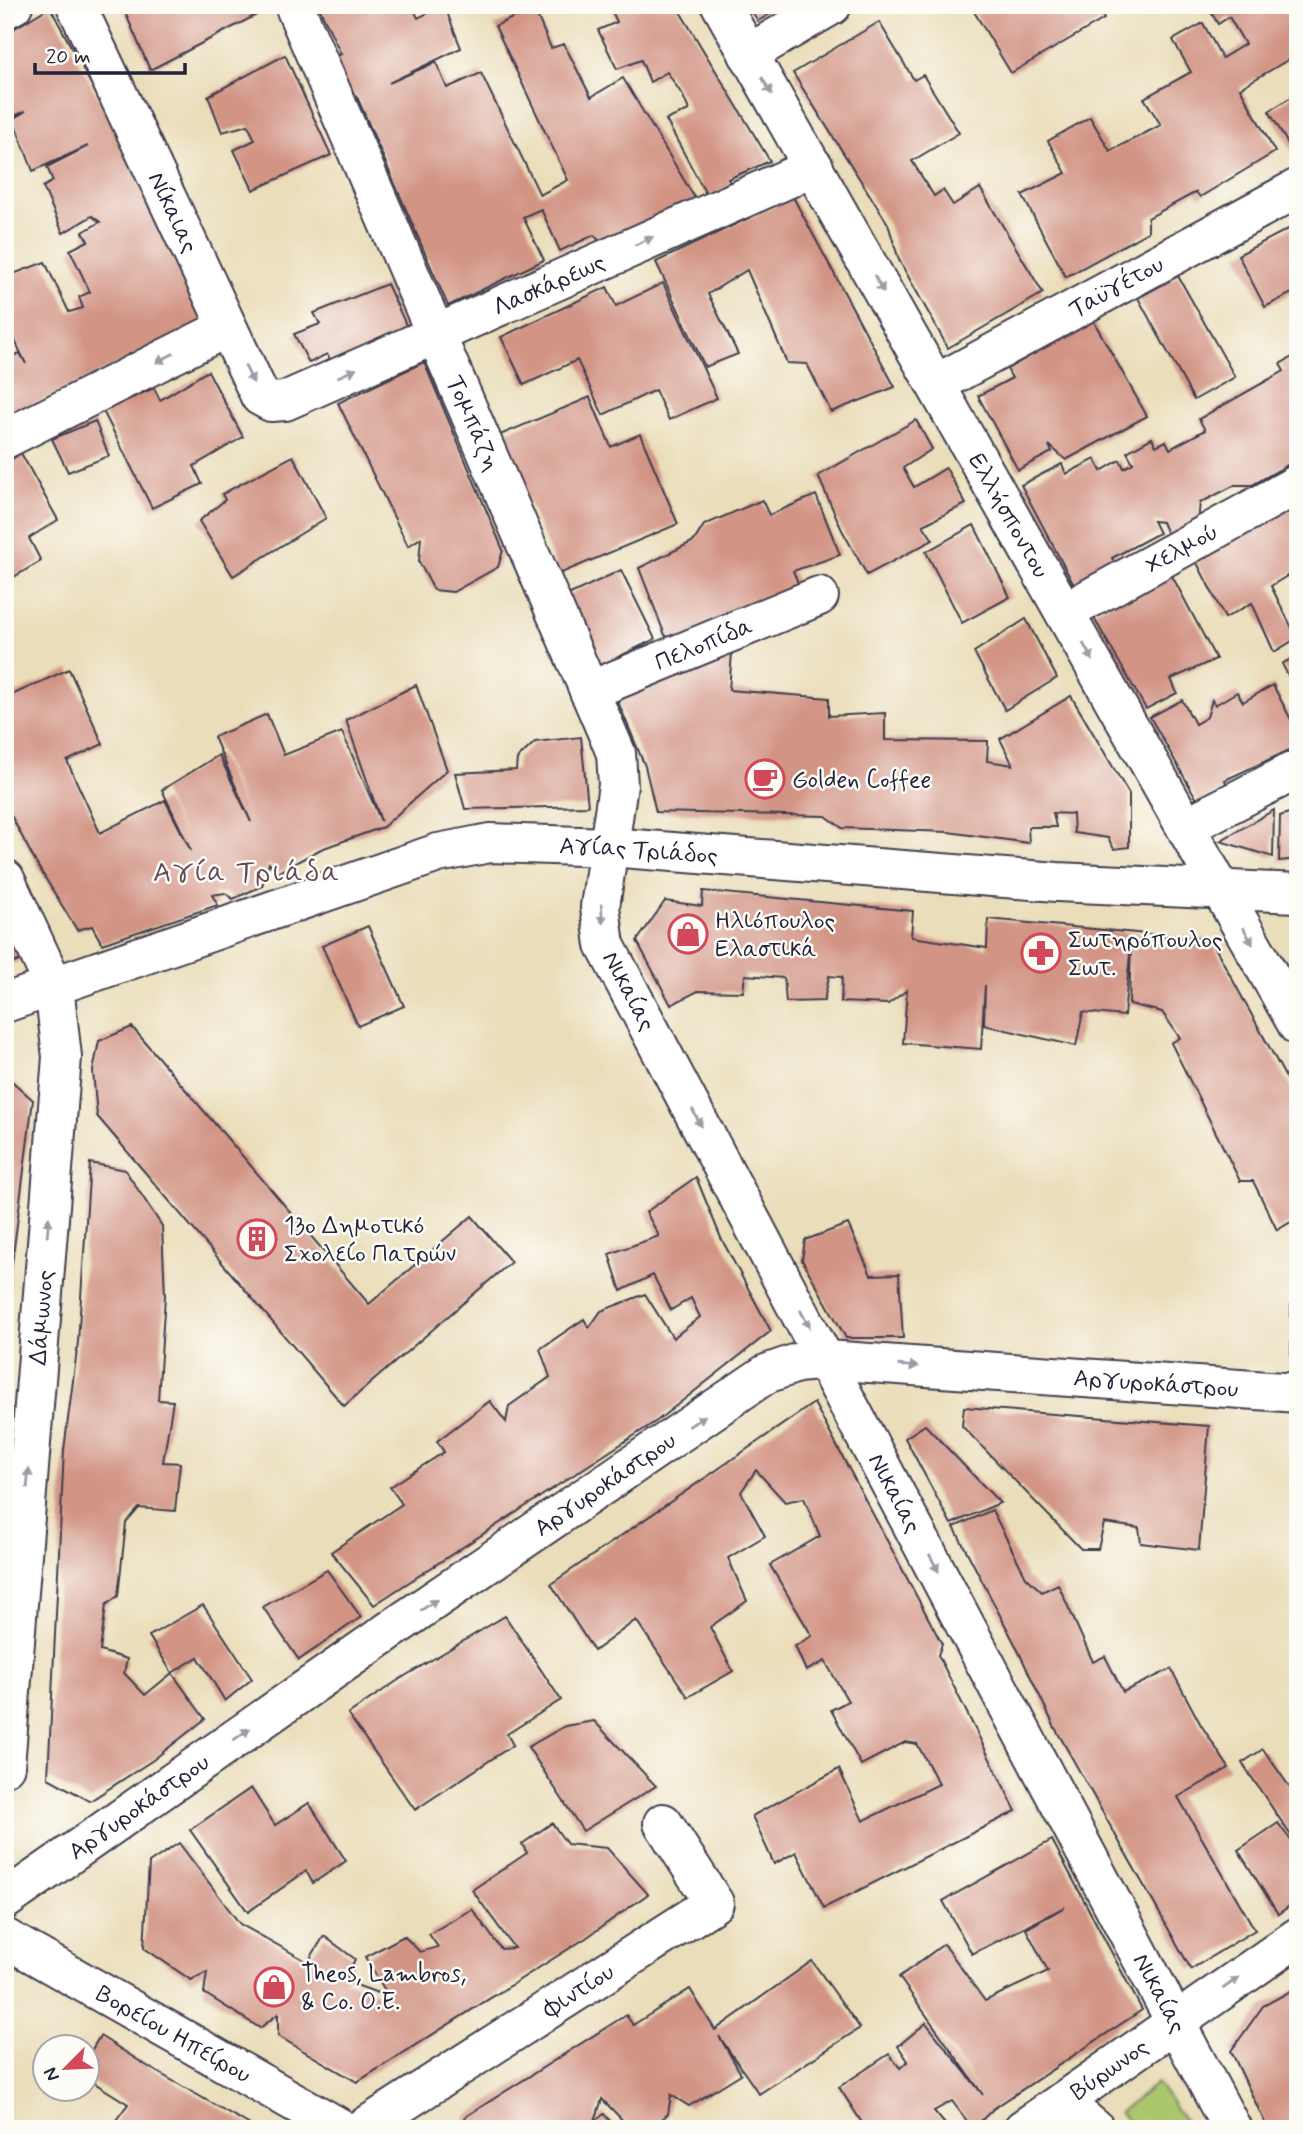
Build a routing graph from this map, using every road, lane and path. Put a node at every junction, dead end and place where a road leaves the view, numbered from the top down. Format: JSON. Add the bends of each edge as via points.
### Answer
{"nodes":[{"id":1,"x":13,"y":5,"type":"edge"},
{"id":2,"x":76,"y":5,"type":"edge"},
{"id":3,"x":294,"y":5,"type":"edge"},
{"id":4,"x":721,"y":5,"type":"edge"},
{"id":5,"x":832,"y":5,"type":"edge"},
{"id":6,"x":5,"y":9,"type":"edge"},
{"id":7,"x":748,"y":54,"type":"junction"},
{"id":8,"x":814,"y":167,"type":"junction"},
{"id":9,"x":1298,"y":188,"type":"edge"},
{"id":10,"x":226,"y":328,"type":"junction"},
{"id":11,"x":435,"y":333,"type":"junction"},
{"id":12,"x":936,"y":384,"type":"junction"},
{"id":13,"x":285,"y":401,"type":"joint"},
{"id":14,"x":5,"y":439,"type":"edge"},
{"id":15,"x":1298,"y":484,"type":"edge"},
{"id":16,"x":820,"y":596,"type":"dead end"},
{"id":17,"x":1065,"y":612,"type":"junction"},
{"id":18,"x":589,"y":691,"type":"junction"},
{"id":19,"x":1298,"y":769,"type":"edge"},
{"id":20,"x":1186,"y":826,"type":"junction"},
{"id":21,"x":609,"y":846,"type":"junction"},
{"id":22,"x":5,"y":879,"type":"edge"},
{"id":23,"x":1223,"y":891,"type":"junction"},
{"id":24,"x":1298,"y":893,"type":"edge"},
{"id":25,"x":54,"y":986,"type":"junction"},
{"id":26,"x":5,"y":1003,"type":"edge"},
{"id":27,"x":1298,"y":1026,"type":"edge"},
{"id":28,"x":827,"y":1360,"type":"junction"},
{"id":29,"x":1298,"y":1393,"type":"edge"},
{"id":30,"x":5,"y":1766,"type":"edge"},
{"id":31,"x":663,"y":1823,"type":"dead end"},
{"id":32,"x":5,"y":1900,"type":"edge"},
{"id":33,"x":1298,"y":1937,"type":"edge"},
{"id":34,"x":5,"y":1938,"type":"edge"},
{"id":35,"x":1175,"y":2022,"type":"junction"},
{"id":36,"x":1062,"y":2102,"type":"junction"},
{"id":37,"x":342,"y":2129,"type":"edge"},
{"id":38,"x":362,"y":2129,"type":"edge"},
{"id":39,"x":1023,"y":2129,"type":"edge"},
{"id":40,"x":1095,"y":2129,"type":"edge"},
{"id":41,"x":1232,"y":2129,"type":"edge"}],
"edges":[{"from":1,"to":6,"type":"street"},
{"from":2,"to":10,"type":"street","name":"Νίκαιας"},
{"from":3,"to":11,"type":"street","name":"Τομπάζη"},
{"from":4,"to":7,"type":"street","name":"Ελλήσποντου"},
{"from":5,"to":7,"type":"street"},
{"from":7,"to":8,"type":"street","name":"Ελλήσποντου","one_way":true},
{"from":11,"to":8,"type":"street","name":"Λασκάρεως","one_way":true},
{"from":8,"to":12,"type":"street","name":"Ελλήσποντου","one_way":true},
{"from":9,"to":12,"type":"street","name":"Ταϋγέτου"},
{"from":10,"to":13,"type":"street","name":"Νίκαιας","one_way":true,"via":[[260,396],[271,402]]},
{"from":10,"to":14,"type":"street","one_way":true},
{"from":13,"to":11,"type":"street","name":"Λασκάρεως","one_way":true},
{"from":11,"to":18,"type":"street","name":"Τομπάζη"},
{"from":12,"to":17,"type":"street","name":"Ελλήσποντου"},
{"from":15,"to":17,"type":"street","name":"Χελμού"},
{"from":16,"to":18,"type":"street","name":"Πελοπίδα"},
{"from":17,"to":20,"type":"street","name":"Ελλήσποντου","one_way":true},
{"from":18,"to":21,"type":"street","name":"Τομπάζη","via":[[616,753],[618,785]]},
{"from":19,"to":20,"type":"street"},
{"from":20,"to":23,"type":"street","name":"Ελλήσποντου"},
{"from":21,"to":23,"type":"street","name":"Αγίας Τριάδος"},
{"from":21,"to":25,"type":"street","name":"Αγίας Τριάδος","via":[[490,844],[438,853]]},
{"from":21,"to":28,"type":"street","name":"Νικαίας","one_way":true,"via":[[600,907],[605,945]]},
{"from":22,"to":25,"type":"street","name":"Δάμωνος"},
{"from":23,"to":24,"type":"street","name":"Αγίας Τριάδος"},
{"from":23,"to":27,"type":"street","name":"Ελλήσποντου","one_way":true},
{"from":25,"to":26,"type":"street","name":"Αγίας Τριάδος"},
{"from":30,"to":25,"type":"street","name":"Δάμωνος","one_way":true,"via":[[62,1057]]},
{"from":28,"to":29,"type":"street","name":"Αργυροκάστρου","one_way":true},
{"from":32,"to":28,"type":"street","name":"Αργυροκάστρου","one_way":true,"via":[[765,1374],[797,1363]]},
{"from":28,"to":35,"type":"street","name":"Νικαίας","one_way":true},
{"from":31,"to":38,"type":"street","name":"Φιντίου","via":[[715,1903]]},
{"from":35,"to":33,"type":"street","name":"Βύρωνος","one_way":true},
{"from":34,"to":37,"type":"street","name":"Βορείου Ηπείρου"},
{"from":35,"to":36,"type":"street","name":"Βύρωνος"},
{"from":35,"to":41,"type":"street","name":"Νικαίας"},
{"from":36,"to":39,"type":"street","name":"Βύρωνος"},
{"from":36,"to":40,"type":"street"}]}
